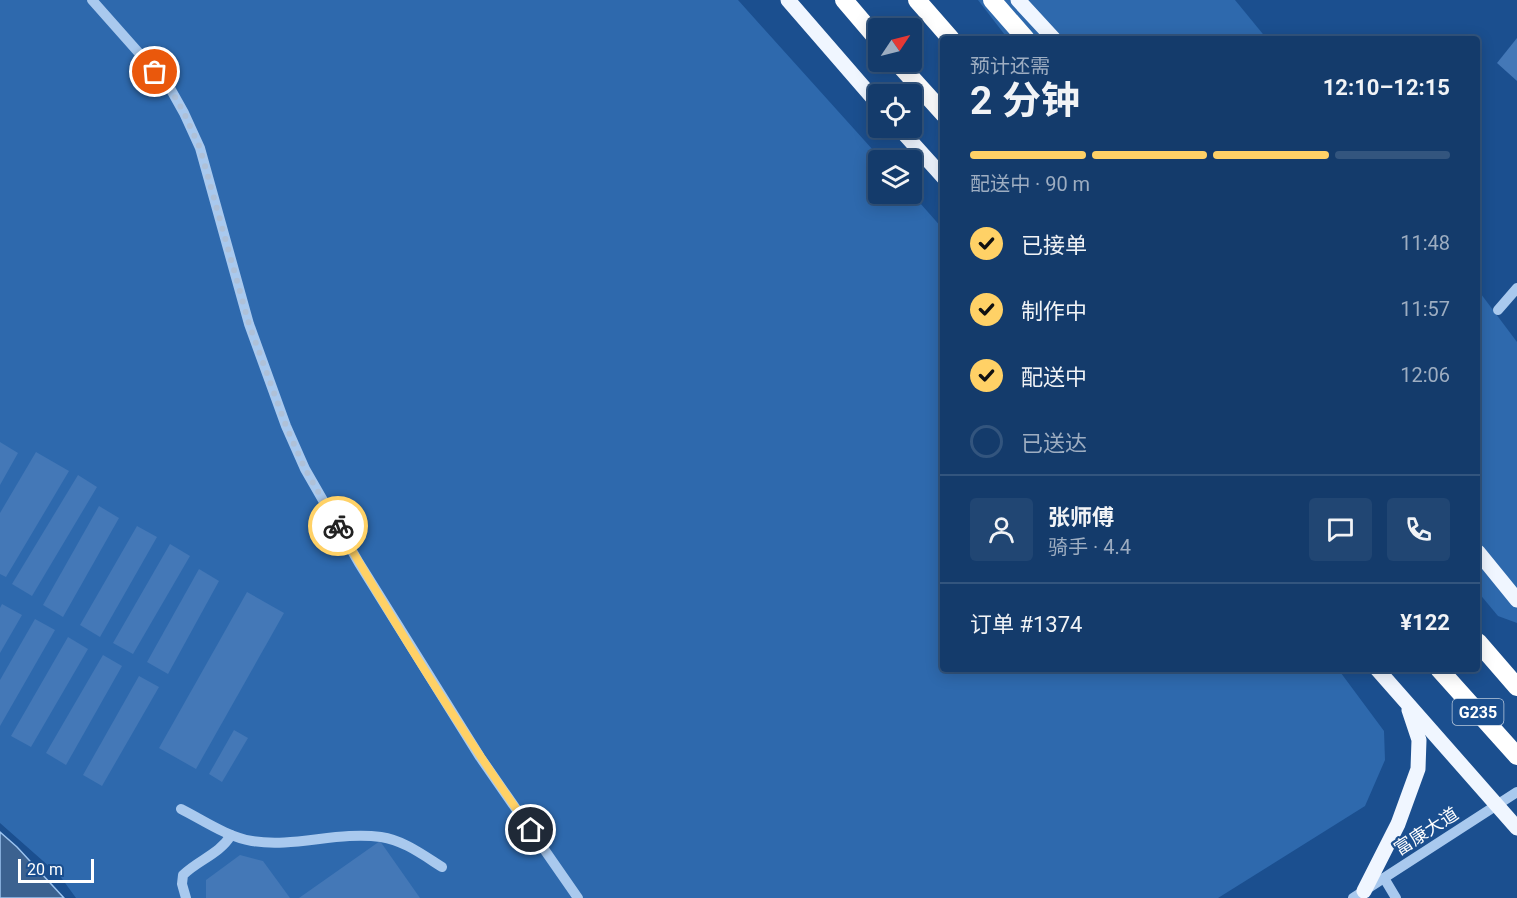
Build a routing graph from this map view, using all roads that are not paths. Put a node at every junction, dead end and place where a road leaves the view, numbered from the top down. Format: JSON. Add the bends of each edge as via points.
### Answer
{"nodes":[{"id":1,"x":92,"y":0,"type":"edge"},
{"id":2,"x":788,"y":0,"type":"edge"},
{"id":3,"x":843,"y":0,"type":"edge"},
{"id":4,"x":917,"y":0,"type":"edge"},
{"id":5,"x":992,"y":0,"type":"edge"},
{"id":6,"x":1018,"y":0,"type":"edge"},
{"id":7,"x":868,"y":28,"type":"edge"},
{"id":8,"x":948,"y":36,"type":"edge"},
{"id":9,"x":1023,"y":36,"type":"edge"},
{"id":10,"x":1051,"y":36,"type":"edge"},
{"id":11,"x":906,"y":72,"type":"edge"},
{"id":12,"x":868,"y":92,"type":"edge"},
{"id":13,"x":940,"y":110,"type":"edge"},
{"id":14,"x":908,"y":138,"type":"edge"},
{"id":15,"x":940,"y":174,"type":"edge"},
{"id":16,"x":1517,"y":288,"type":"edge"},
{"id":17,"x":1498,"y":310,"type":"dead end"},
{"id":18,"x":1480,"y":555,"type":"edge"},
{"id":19,"x":1493,"y":571,"type":"junction"},
{"id":20,"x":1517,"y":594,"type":"edge"},
{"id":21,"x":1517,"y":600,"type":"edge"},
{"id":22,"x":1480,"y":644,"type":"edge"},
{"id":23,"x":1380,"y":672,"type":"edge"},
{"id":24,"x":1442,"y":672,"type":"edge"},
{"id":25,"x":1517,"y":687,"type":"edge"},
{"id":26,"x":1406,"y":702,"type":"junction"},
{"id":27,"x":1517,"y":756,"type":"edge"},
{"id":28,"x":1517,"y":792,"type":"edge"},
{"id":29,"x":1497,"y":806,"type":"junction"},
{"id":30,"x":181,"y":809,"type":"dead end"},
{"id":31,"x":1517,"y":828,"type":"edge"},
{"id":32,"x":231,"y":835,"type":"junction"},
{"id":33,"x":442,"y":867,"type":"dead end"},
{"id":34,"x":1384,"y":878,"type":"junction"},
{"id":35,"x":1358,"y":895,"type":"edge"},
{"id":36,"x":186,"y":898,"type":"edge"},
{"id":37,"x":578,"y":898,"type":"edge"},
{"id":38,"x":1396,"y":898,"type":"edge"}],
"edges":[{"from":1,"to":37,"type":"street","via":[[170,88],[200,148],[249,324],[305,469],[480,757]]},
{"from":2,"to":12,"type":"main road"},
{"from":3,"to":7,"type":"highway"},
{"from":4,"to":8,"type":"highway"},
{"from":5,"to":9,"type":"highway"},
{"from":6,"to":10,"type":"main road"},
{"from":11,"to":13,"type":"highway"},
{"from":14,"to":15,"type":"main road"},
{"from":16,"to":17,"type":"street"},
{"from":18,"to":19,"type":"main road"},
{"from":19,"to":20,"type":"main road"},
{"from":19,"to":21,"type":"main road"},
{"from":22,"to":25,"type":"highway"},
{"from":23,"to":26,"type":"main road"},
{"from":24,"to":27,"type":"highway","number":"G235"},
{"from":26,"to":29,"type":"main road"},
{"from":26,"to":35,"type":"main road","via":[[1419,740],[1418,770],[1398,824]]},
{"from":28,"to":29,"type":"street","name":"富康大道"},
{"from":29,"to":31,"type":"main road"},
{"from":29,"to":34,"type":"street","name":"富康大道"},
{"from":30,"to":32,"type":"street"},
{"from":32,"to":33,"type":"street","via":[[273,843],[382,837],[417,851]]},
{"from":32,"to":36,"type":"street","via":[[183,875]]},
{"from":34,"to":35,"type":"street","name":"富康大道"},
{"from":34,"to":38,"type":"street"}]}
